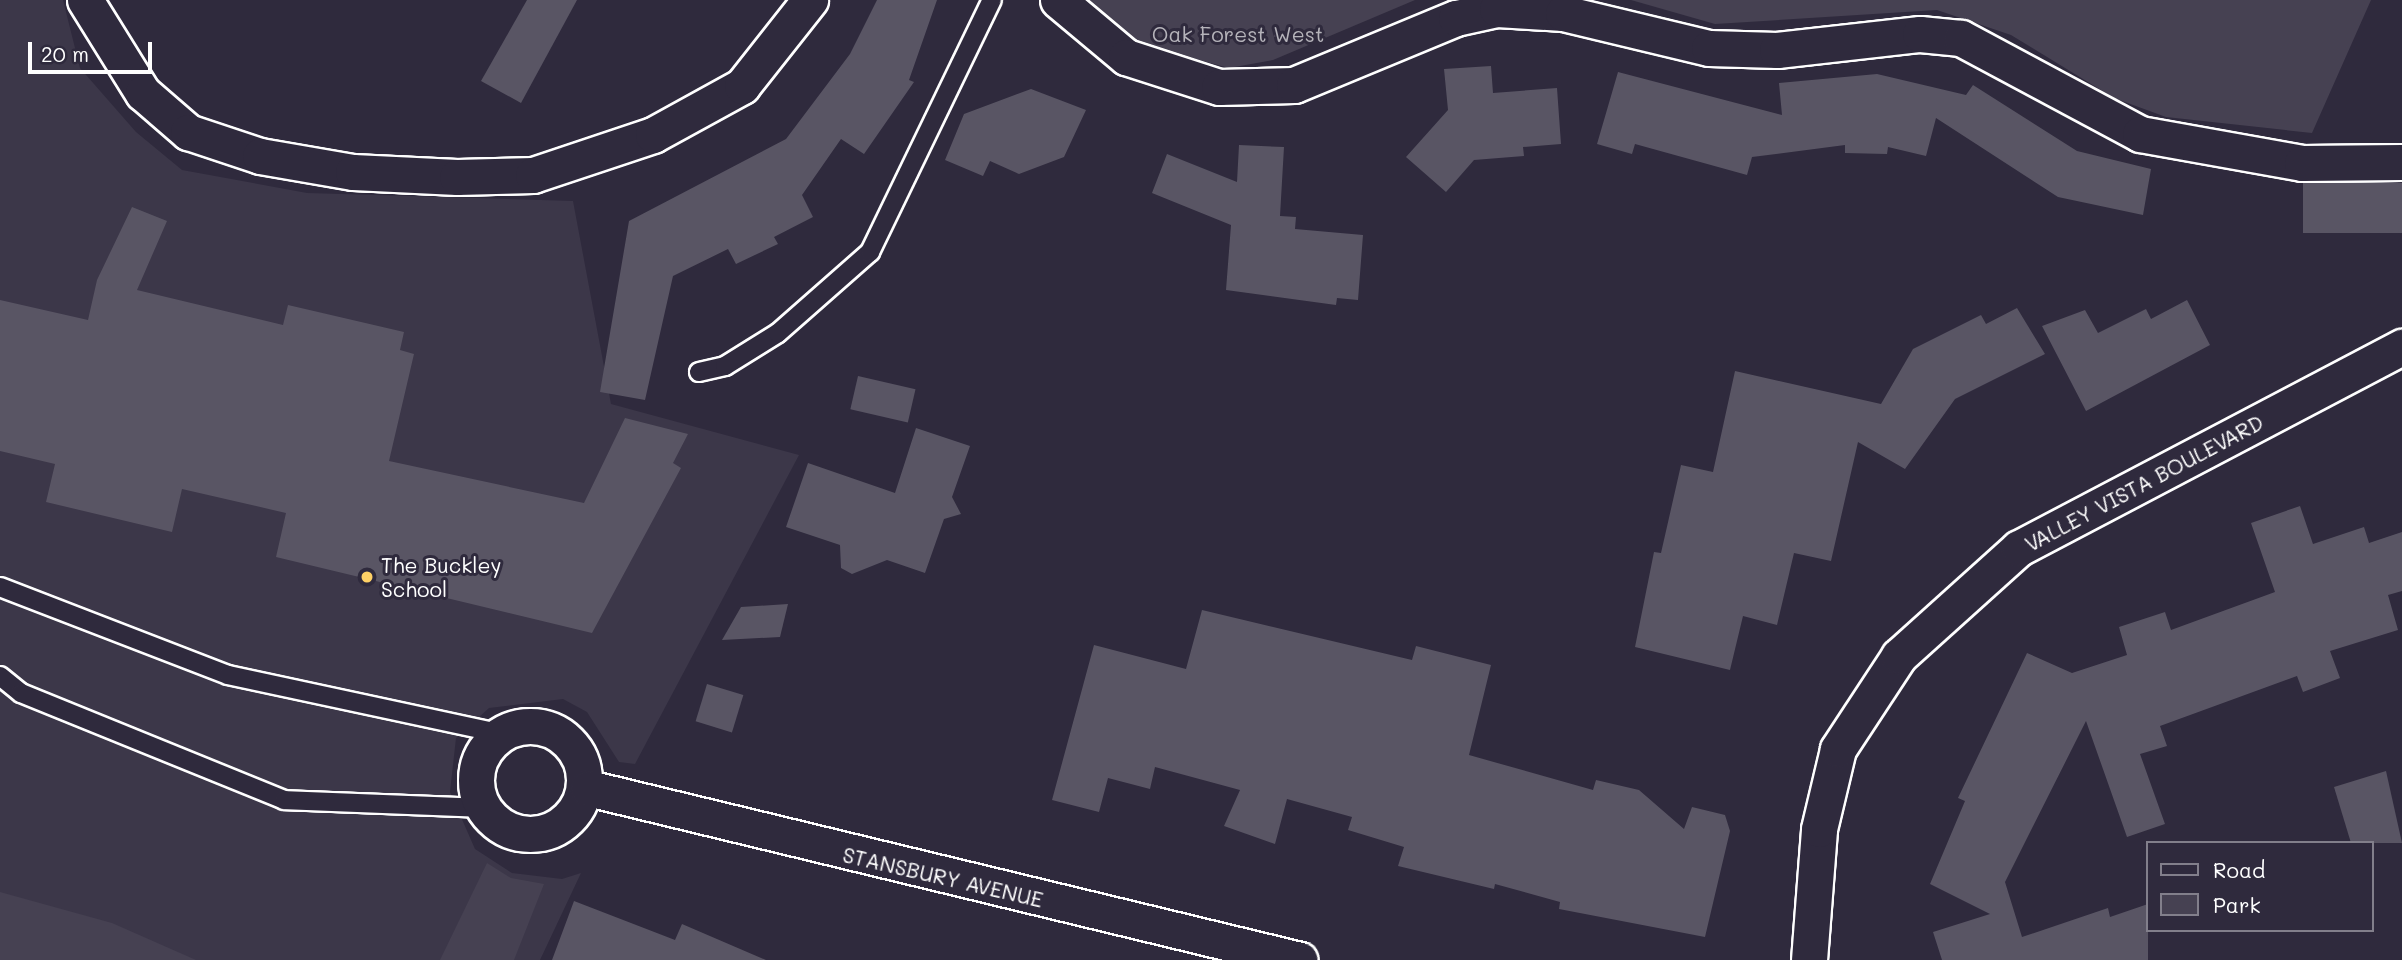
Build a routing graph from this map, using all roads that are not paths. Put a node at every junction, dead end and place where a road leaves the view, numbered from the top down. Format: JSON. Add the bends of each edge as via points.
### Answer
{"nodes":[{"id":1,"x":85,"y":0,"type":"edge"},
{"id":2,"x":810,"y":0,"type":"edge"},
{"id":3,"x":992,"y":0,"type":"edge"},
{"id":4,"x":1058,"y":0,"type":"edge"},
{"id":5,"x":2402,"y":162,"type":"edge"},
{"id":6,"x":2402,"y":346,"type":"edge"},
{"id":7,"x":699,"y":372,"type":"dead end"},
{"id":8,"x":1,"y":584,"type":"edge"},
{"id":9,"x":0,"y":676,"type":"edge"},
{"id":10,"x":498,"y":733,"type":"junction"},
{"id":11,"x":588,"y":788,"type":"junction"},
{"id":12,"x":482,"y":808,"type":"junction"},
{"id":13,"x":1300,"y":960,"type":"edge"},
{"id":14,"x":1809,"y":960,"type":"edge"}],
"edges":[{"from":1,"to":2,"type":"street","via":[[143,93],[188,132],[222,148],[352,172],[457,177],[533,176],[653,135],[743,86]]},
{"from":3,"to":7,"type":"lane","via":[[870,252],[778,333],[726,366]]},
{"from":4,"to":5,"type":"street","via":[[1126,57],[1219,87],[1294,85],[1456,18],[1497,9],[1563,13],[1709,48],[1777,50],[1920,34],[1961,38],[2140,134],[2302,163]]},
{"from":6,"to":14,"type":"street","name":"VALLEY VISTA BOULEVARD","via":[[2019,548],[1899,656],[1838,749],[1819,829]]},
{"from":8,"to":10,"type":"lane","via":[[228,675]]},
{"from":9,"to":12,"type":"lane","via":[[21,693],[284,800]]},
{"from":10,"to":11,"type":"street","via":[[549,729],[575,752]]},
{"from":10,"to":12,"type":"street","via":[[476,764]]},
{"from":11,"to":12,"type":"street","via":[[579,812],[551,831],[512,827]]},
{"from":11,"to":13,"type":"street","name":"STANSBURY AVENUE"}]}
